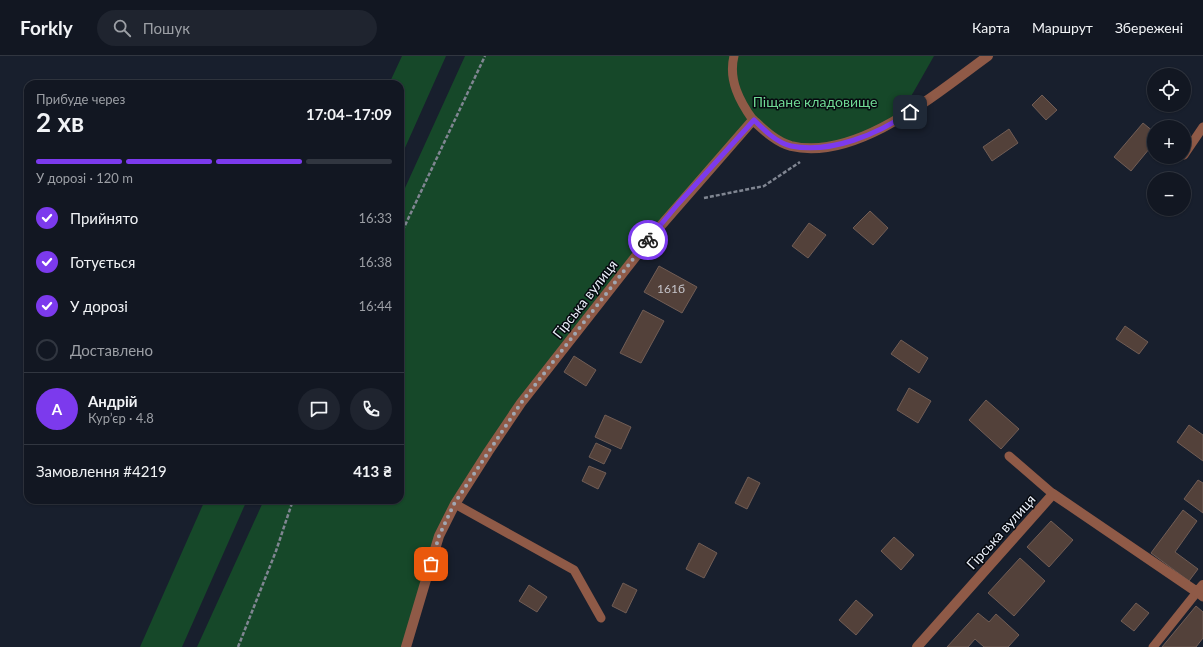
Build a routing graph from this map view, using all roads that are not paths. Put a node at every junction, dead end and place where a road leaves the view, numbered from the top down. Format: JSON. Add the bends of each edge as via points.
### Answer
{"nodes":[{"id":1,"x":734,"y":56,"type":"edge"},
{"id":2,"x":988,"y":56,"type":"edge"},
{"id":3,"x":754,"y":120,"type":"junction"},
{"id":4,"x":1203,"y":128,"type":"edge"},
{"id":5,"x":1191,"y":145,"type":"edge"},
{"id":6,"x":1009,"y":456,"type":"dead end"},
{"id":7,"x":1053,"y":494,"type":"junction"},
{"id":8,"x":454,"y":504,"type":"junction"},
{"id":9,"x":1201,"y":592,"type":"edge"},
{"id":10,"x":601,"y":618,"type":"dead end"},
{"id":11,"x":406,"y":647,"type":"edge"},
{"id":12,"x":917,"y":647,"type":"edge"},
{"id":13,"x":1153,"y":647,"type":"edge"}],
"edges":[{"from":1,"to":3,"type":"lane","via":[[734,86],[741,104]]},
{"from":2,"to":3,"type":"street","via":[[897,121],[854,140],[820,148],[790,146],[771,136]]},
{"from":3,"to":8,"type":"street","name":"Гірська вулиця","via":[[636,255],[521,403]]},
{"from":4,"to":5,"type":"lane"},
{"from":6,"to":7,"type":"lane"},
{"from":7,"to":9,"type":"street","name":"Гірська вулиця"},
{"from":7,"to":12,"type":"street","name":"Гірська вулиця"},
{"from":8,"to":10,"type":"lane","via":[[574,570]]},
{"from":8,"to":11,"type":"street","name":"Гірська вулиця","via":[[439,536]]},
{"from":9,"to":13,"type":"lane"}]}
